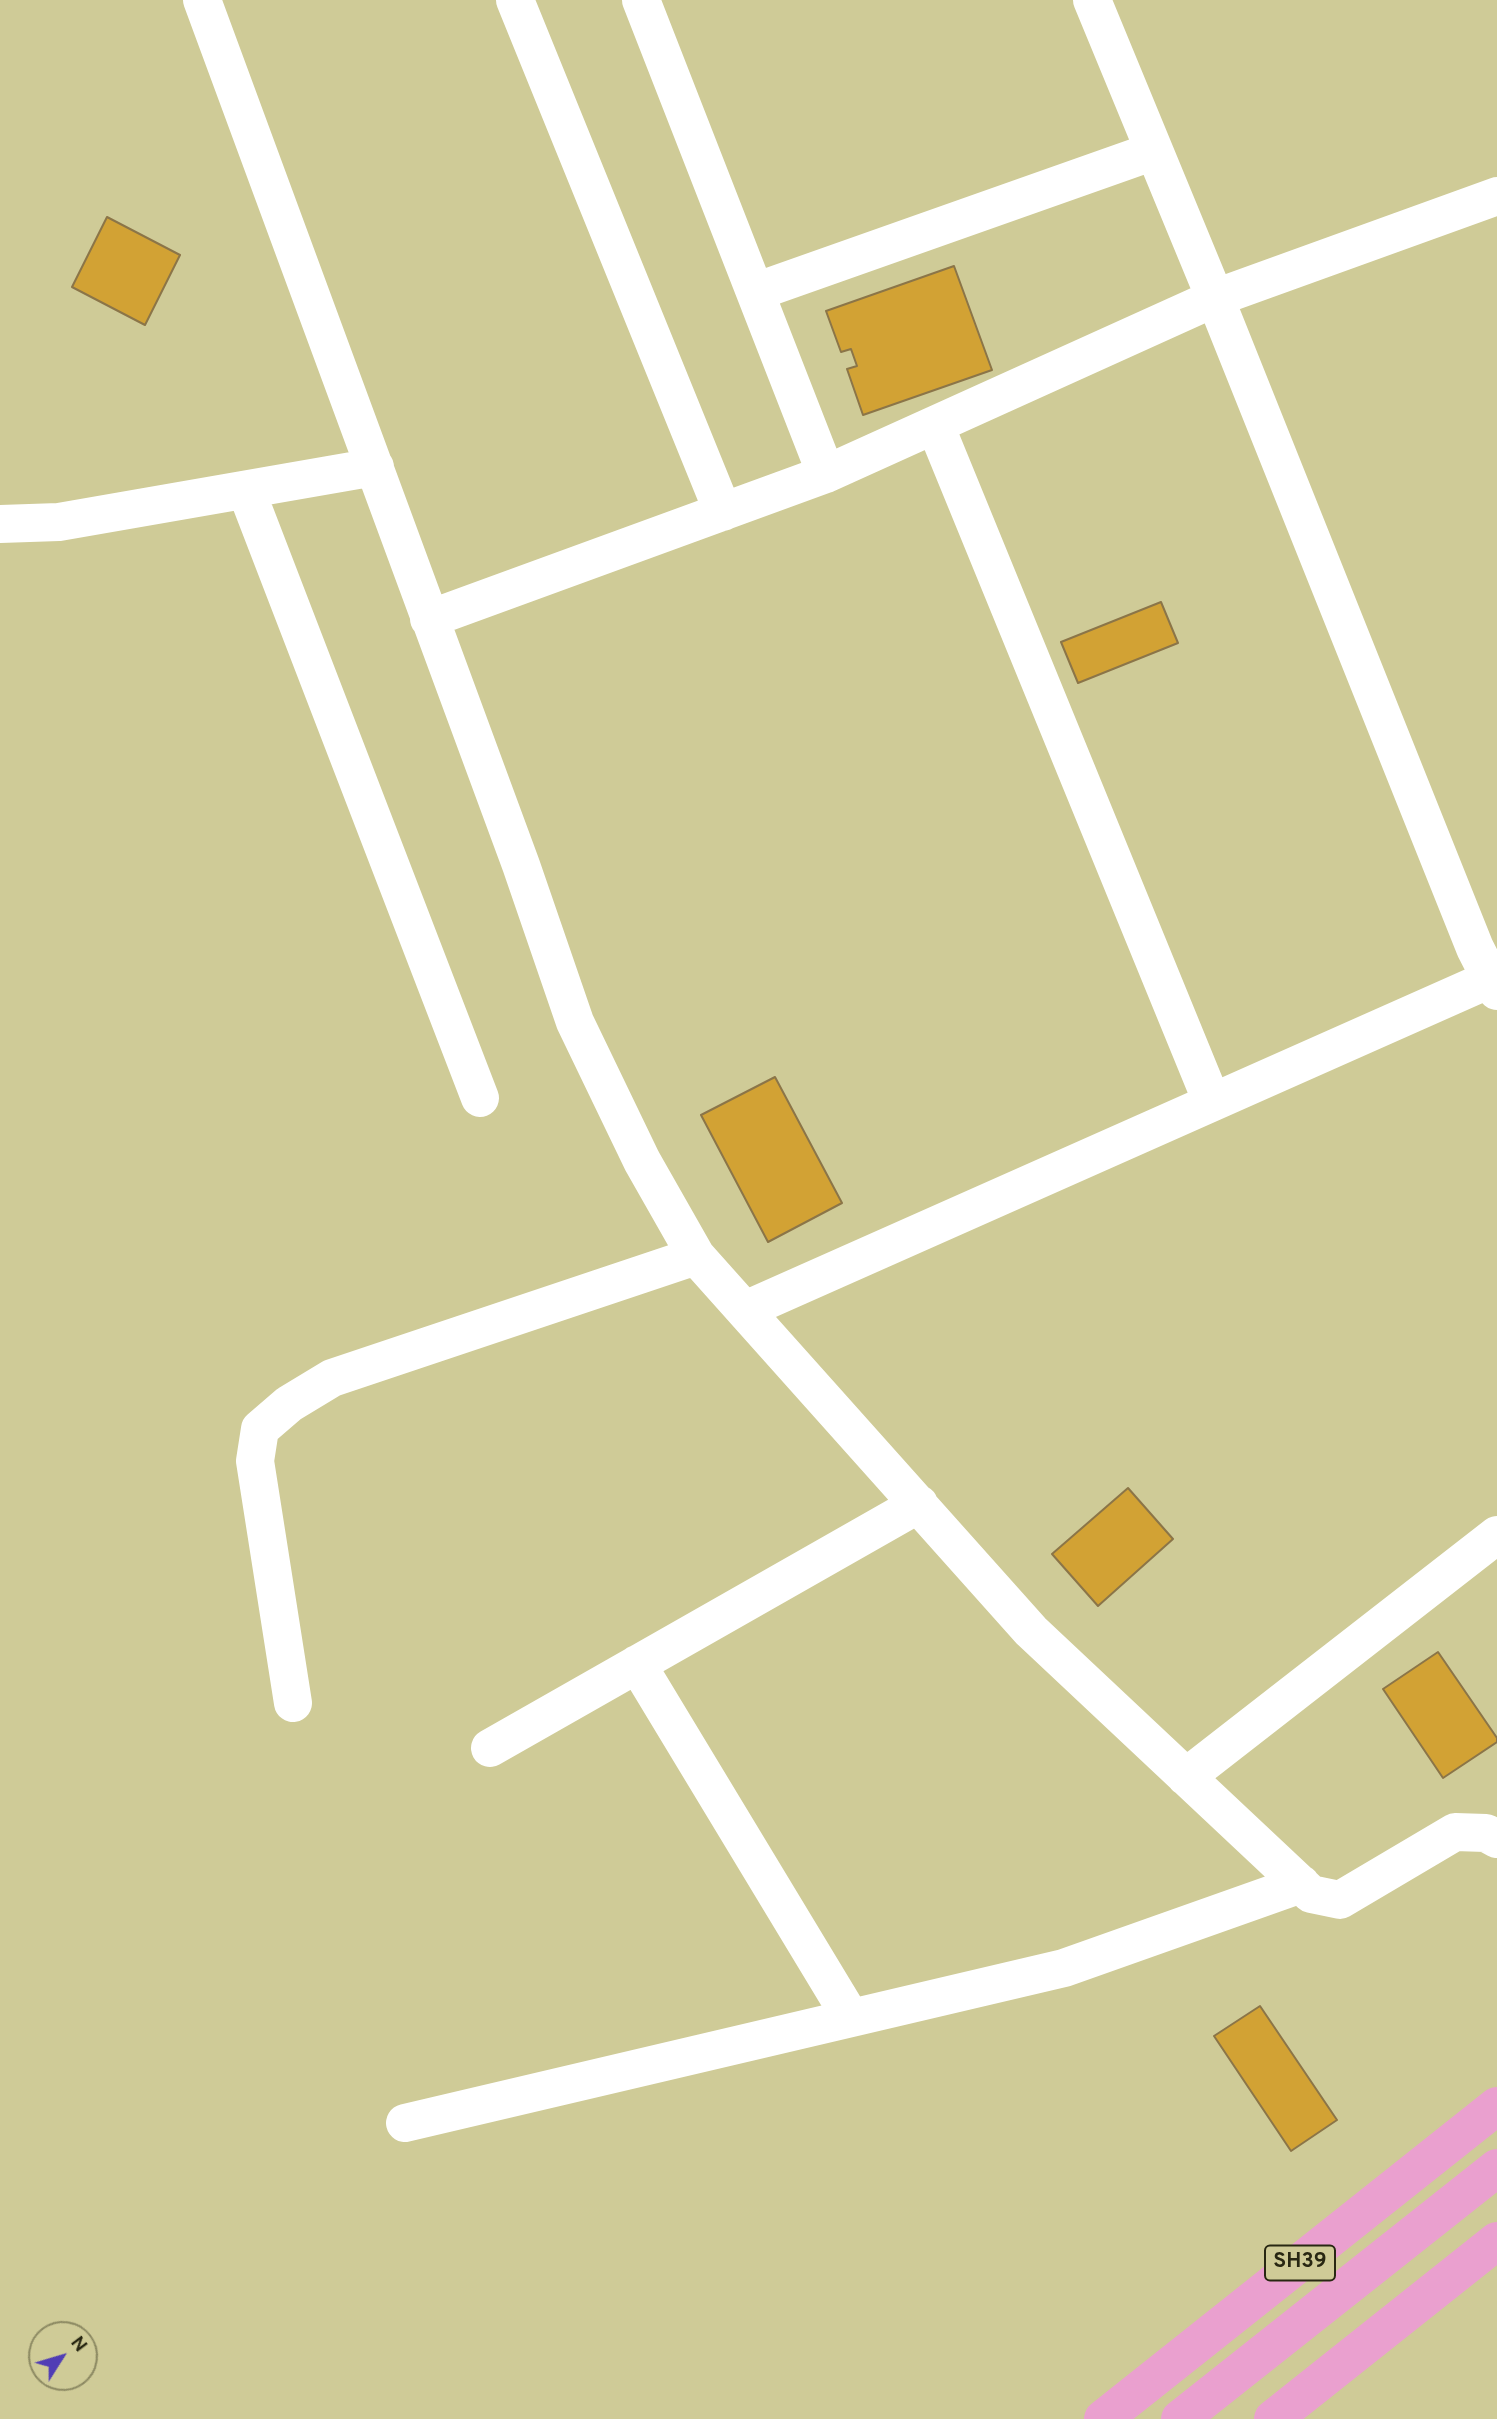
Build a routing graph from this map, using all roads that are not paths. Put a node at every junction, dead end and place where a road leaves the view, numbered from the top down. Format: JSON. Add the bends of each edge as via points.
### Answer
{"nodes":[{"id":1,"x":202,"y":0,"type":"edge"},
{"id":2,"x":515,"y":0,"type":"edge"},
{"id":3,"x":641,"y":0,"type":"edge"},
{"id":4,"x":1092,"y":0,"type":"edge"},
{"id":5,"x":1154,"y":150,"type":"junction"},
{"id":6,"x":1497,"y":196,"type":"edge"},
{"id":7,"x":755,"y":292,"type":"junction"},
{"id":8,"x":1215,"y":298,"type":"junction"},
{"id":9,"x":935,"y":425,"type":"junction"},
{"id":10,"x":375,"y":467,"type":"junction"},
{"id":11,"x":826,"y":474,"type":"junction"},
{"id":12,"x":246,"y":490,"type":"junction"},
{"id":13,"x":723,"y":512,"type":"junction"},
{"id":14,"x":0,"y":524,"type":"edge"},
{"id":15,"x":429,"y":619,"type":"junction"},
{"id":16,"x":1493,"y":985,"type":"edge"},
{"id":17,"x":480,"y":1098,"type":"dead end"},
{"id":18,"x":1212,"y":1102,"type":"junction"},
{"id":19,"x":696,"y":1256,"type":"junction"},
{"id":20,"x":745,"y":1310,"type":"junction"},
{"id":21,"x":919,"y":1504,"type":"junction"},
{"id":22,"x":1497,"y":1535,"type":"edge"},
{"id":23,"x":637,"y":1664,"type":"junction"},
{"id":24,"x":293,"y":1703,"type":"dead end"},
{"id":25,"x":490,"y":1748,"type":"dead end"},
{"id":26,"x":1186,"y":1777,"type":"junction"},
{"id":27,"x":1497,"y":1839,"type":"edge"},
{"id":28,"x":1301,"y":1884,"type":"junction"},
{"id":29,"x":851,"y":2018,"type":"junction"},
{"id":30,"x":1497,"y":2106,"type":"edge"},
{"id":31,"x":405,"y":2123,"type":"dead end"},
{"id":32,"x":1497,"y":2168,"type":"edge"},
{"id":33,"x":1497,"y":2241,"type":"edge"},
{"id":34,"x":1103,"y":2419,"type":"edge"},
{"id":35,"x":1180,"y":2419,"type":"edge"},
{"id":36,"x":1273,"y":2419,"type":"edge"}],
"edges":[{"from":1,"to":10,"type":"street"},
{"from":2,"to":13,"type":"street"},
{"from":3,"to":7,"type":"street"},
{"from":4,"to":5,"type":"street"},
{"from":5,"to":7,"type":"street"},
{"from":5,"to":8,"type":"street"},
{"from":6,"to":8,"type":"street"},
{"from":7,"to":11,"type":"street"},
{"from":8,"to":9,"type":"street"},
{"from":8,"to":16,"type":"street"},
{"from":9,"to":11,"type":"street"},
{"from":9,"to":18,"type":"street"},
{"from":10,"to":12,"type":"street"},
{"from":10,"to":15,"type":"street"},
{"from":11,"to":13,"type":"street"},
{"from":12,"to":14,"type":"street","via":[[59,522]]},
{"from":12,"to":17,"type":"street"},
{"from":13,"to":15,"type":"street"},
{"from":15,"to":19,"type":"street","via":[[575,1022],[642,1161]]},
{"from":16,"to":18,"type":"street"},
{"from":18,"to":20,"type":"street"},
{"from":19,"to":20,"type":"street"},
{"from":19,"to":24,"type":"street","via":[[332,1378],[289,1404],[260,1429],[255,1461]]},
{"from":20,"to":21,"type":"street"},
{"from":21,"to":23,"type":"street"},
{"from":21,"to":26,"type":"street","via":[[1031,1631]]},
{"from":22,"to":26,"type":"street"},
{"from":23,"to":25,"type":"street"},
{"from":23,"to":29,"type":"street"},
{"from":26,"to":28,"type":"street"},
{"from":27,"to":28,"type":"street","via":[[1486,1833],[1455,1832],[1340,1900],[1311,1894]]},
{"from":28,"to":29,"type":"street","via":[[1064,1968]]},
{"from":29,"to":31,"type":"street"},
{"from":30,"to":34,"type":"main road","number":"SH39"},
{"from":32,"to":35,"type":"main road"},
{"from":33,"to":36,"type":"main road"}]}
